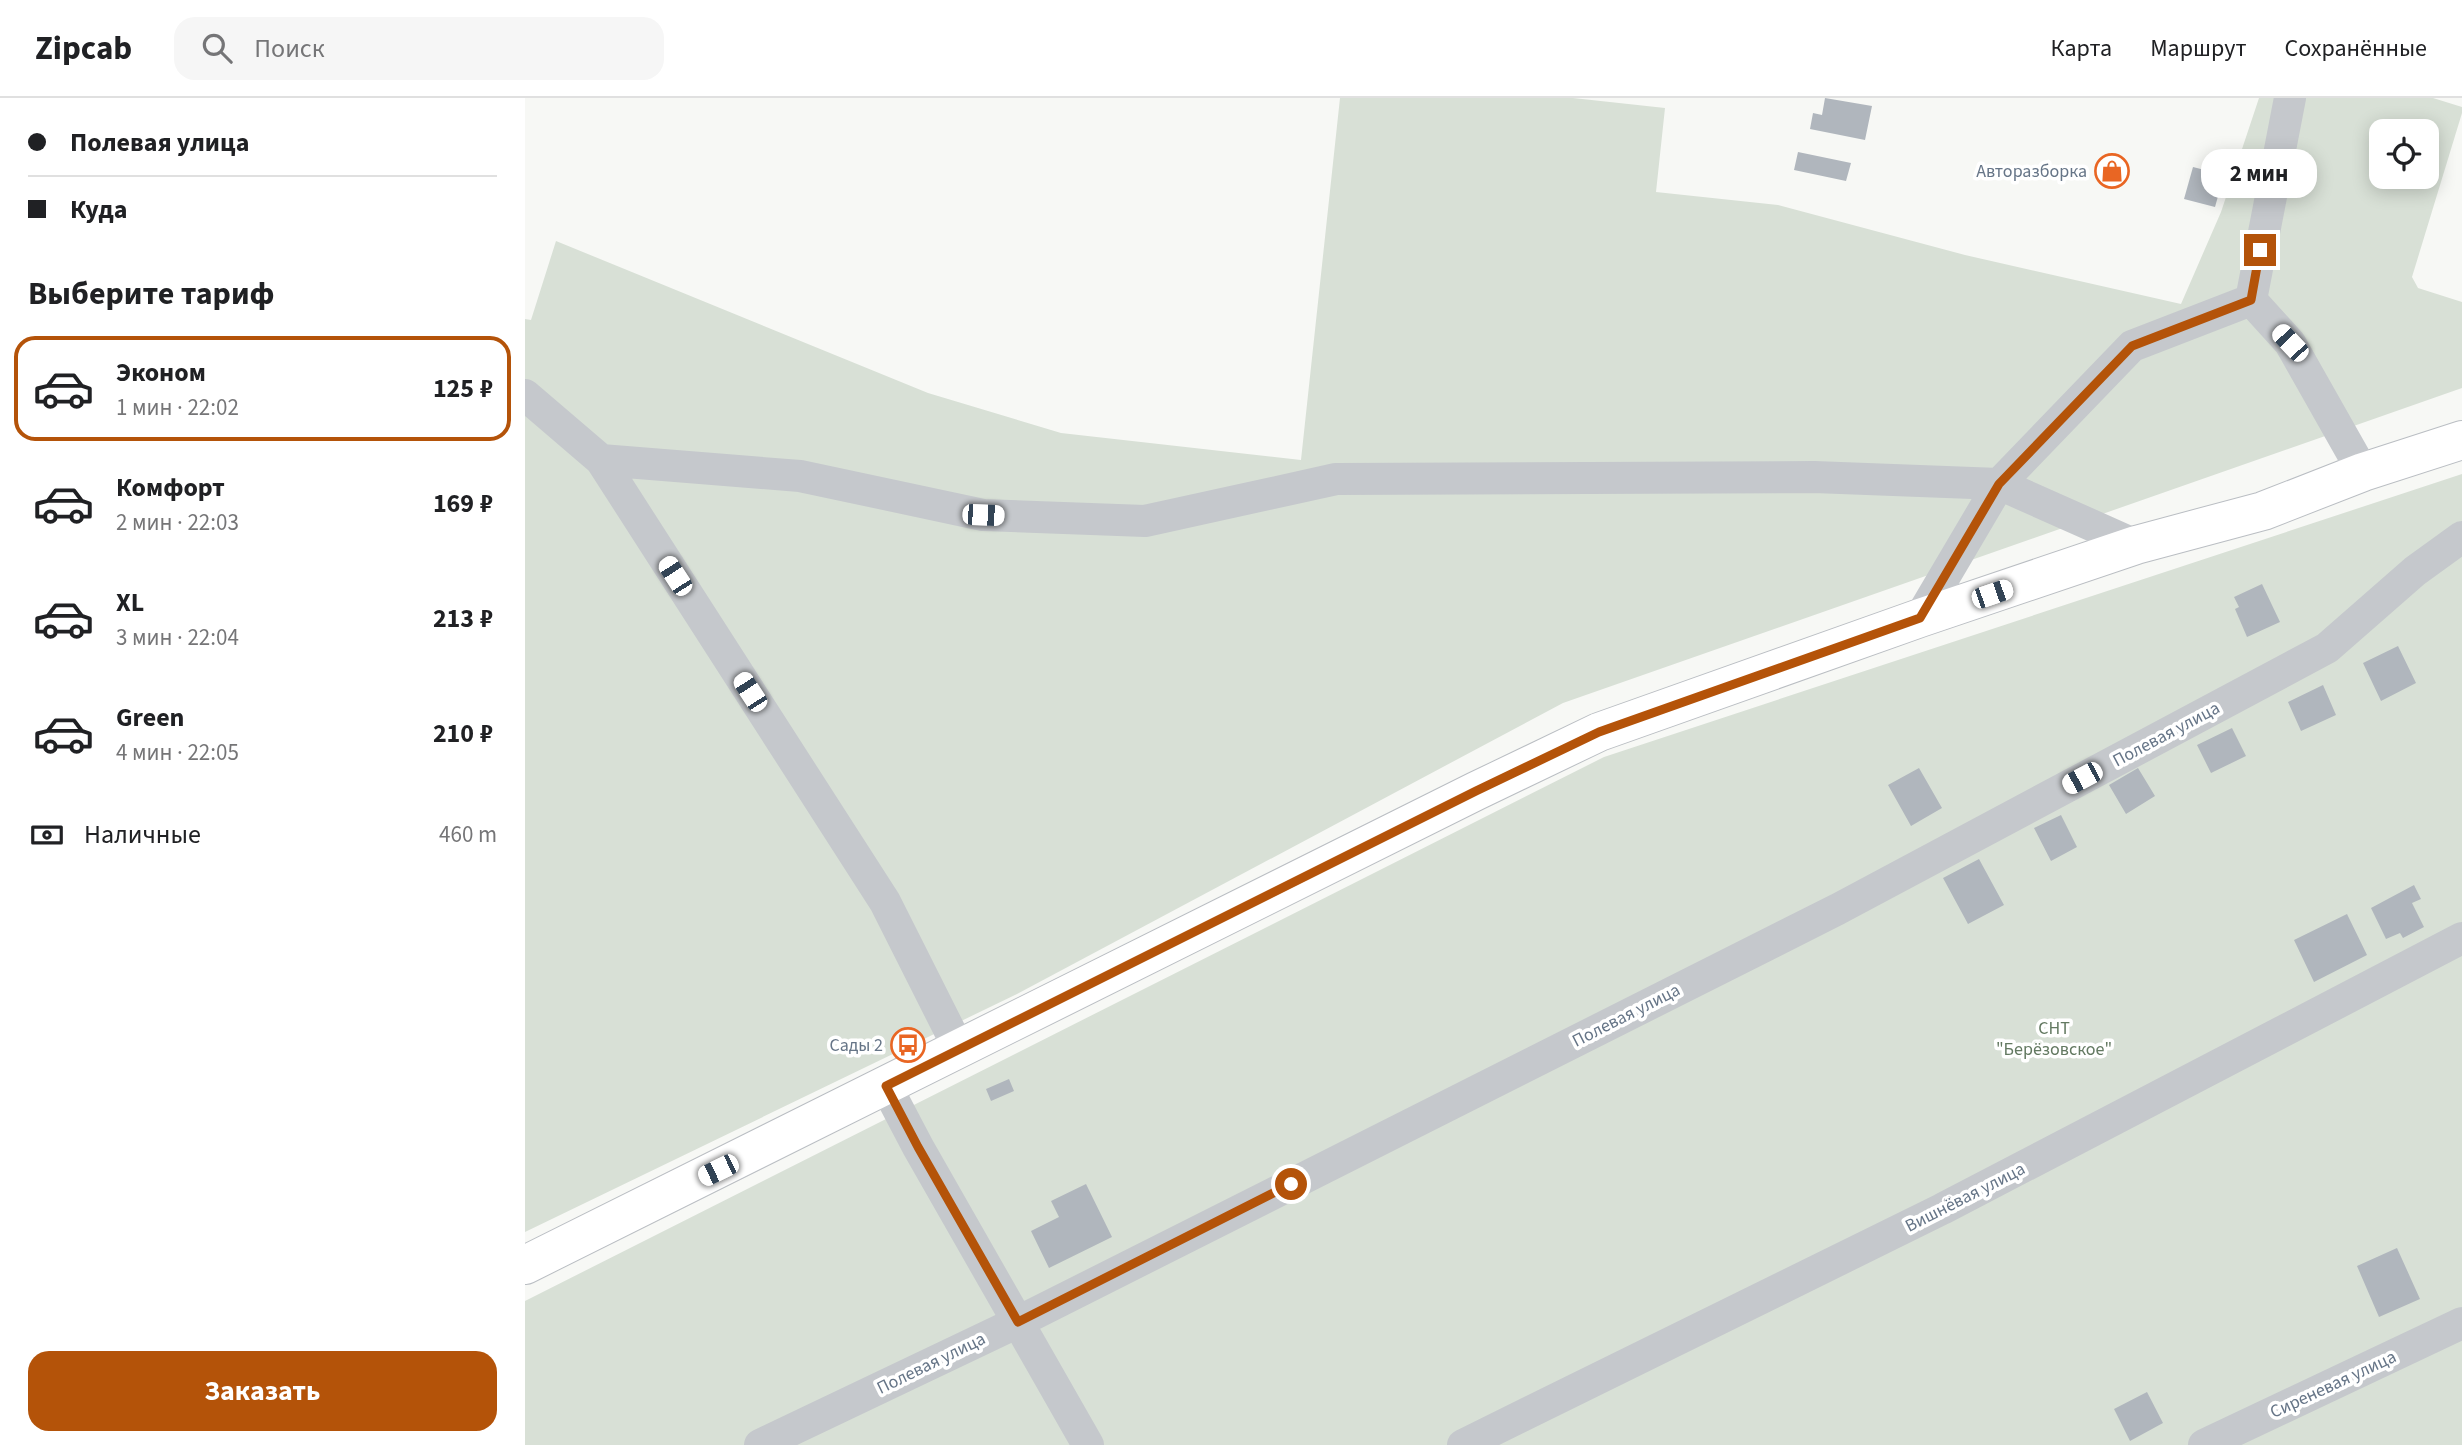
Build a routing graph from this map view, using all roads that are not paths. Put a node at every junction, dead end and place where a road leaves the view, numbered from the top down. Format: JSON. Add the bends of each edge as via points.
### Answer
{"nodes":[{"id":1,"x":2290,"y":98,"type":"edge"},
{"id":2,"x":2251,"y":300,"type":"junction"},
{"id":3,"x":525,"y":395,"type":"edge"},
{"id":4,"x":2462,"y":440,"type":"edge"},
{"id":5,"x":601,"y":460,"type":"junction"},
{"id":6,"x":2363,"y":472,"type":"junction"},
{"id":7,"x":1999,"y":484,"type":"junction"},
{"id":8,"x":2462,"y":537,"type":"edge"},
{"id":9,"x":2136,"y":545,"type":"junction"},
{"id":10,"x":1920,"y":618,"type":"junction"},
{"id":11,"x":2462,"y":938,"type":"edge"},
{"id":12,"x":959,"y":1049,"type":"junction"},
{"id":13,"x":886,"y":1086,"type":"junction"},
{"id":14,"x":525,"y":1265,"type":"edge"},
{"id":15,"x":1018,"y":1322,"type":"junction"},
{"id":16,"x":2462,"y":1323,"type":"edge"},
{"id":17,"x":760,"y":1445,"type":"edge"},
{"id":18,"x":1088,"y":1445,"type":"edge"},
{"id":19,"x":1463,"y":1445,"type":"edge"},
{"id":20,"x":2204,"y":1445,"type":"edge"}],
"edges":[{"from":1,"to":2,"type":"street"},
{"from":2,"to":6,"type":"street","via":[[2290,343]]},
{"from":2,"to":7,"type":"street","via":[[2132,346]]},
{"from":3,"to":5,"type":"street"},
{"from":4,"to":6,"type":"street"},
{"from":5,"to":7,"type":"street","via":[[800,477],[983,515],[1145,521],[1336,479],[1814,477]]},
{"from":5,"to":12,"type":"street","via":[[885,902]]},
{"from":6,"to":9,"type":"street","via":[[2263,511]]},
{"from":7,"to":9,"type":"street"},
{"from":7,"to":10,"type":"street"},
{"from":8,"to":15,"type":"street","name":"Полевая улица","via":[[2415,571],[2327,648],[1837,909]]},
{"from":9,"to":10,"type":"street"},
{"from":10,"to":12,"type":"street","via":[[1599,732]]},
{"from":11,"to":19,"type":"street","name":"Вишнёвая улица","via":[[1942,1209]]},
{"from":12,"to":13,"type":"street"},
{"from":13,"to":14,"type":"street"},
{"from":13,"to":15,"type":"street"},
{"from":15,"to":17,"type":"street","name":"Полевая улица"},
{"from":15,"to":18,"type":"street"},
{"from":16,"to":20,"type":"street","name":"Сиреневая улица"}]}
